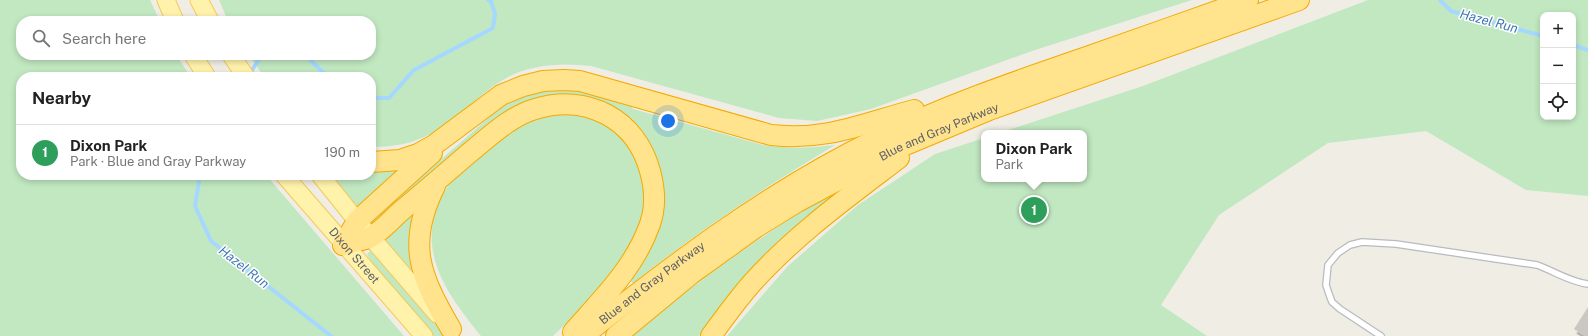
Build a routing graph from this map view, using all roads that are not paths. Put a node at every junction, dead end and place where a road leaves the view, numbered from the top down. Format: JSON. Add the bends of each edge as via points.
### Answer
{"nodes":[{"id":1,"x":166,"y":0,"type":"edge"},
{"id":2,"x":199,"y":0,"type":"edge"},
{"id":3,"x":1248,"y":0,"type":"edge"},
{"id":4,"x":1299,"y":0,"type":"edge"},
{"id":5,"x":173,"y":16,"type":"edge"},
{"id":6,"x":207,"y":16,"type":"edge"},
{"id":7,"x":234,"y":60,"type":"edge"},
{"id":8,"x":243,"y":72,"type":"edge"},
{"id":9,"x":1020,"y":80,"type":"junction"},
{"id":10,"x":457,"y":129,"type":"junction"},
{"id":11,"x":932,"y":133,"type":"junction"},
{"id":12,"x":376,"y":162,"type":"edge"},
{"id":13,"x":288,"y":180,"type":"edge"},
{"id":14,"x":324,"y":180,"type":"edge"},
{"id":15,"x":438,"y":180,"type":"junction"},
{"id":16,"x":357,"y":221,"type":"junction"},
{"id":17,"x":370,"y":237,"type":"junction"},
{"id":18,"x":343,"y":245,"type":"junction"},
{"id":19,"x":1588,"y":284,"type":"edge"},
{"id":20,"x":454,"y":333,"type":"edge"},
{"id":21,"x":424,"y":336,"type":"edge"},
{"id":22,"x":569,"y":336,"type":"edge"},
{"id":23,"x":583,"y":336,"type":"edge"},
{"id":24,"x":616,"y":336,"type":"edge"},
{"id":25,"x":711,"y":336,"type":"edge"},
{"id":26,"x":1381,"y":336,"type":"edge"}],
"edges":[{"from":1,"to":5,"type":"main road"},
{"from":2,"to":6,"type":"main road"},
{"from":3,"to":9,"type":"highway","name":"Blue and Gray Parkway"},
{"from":4,"to":11,"type":"highway","name":"Blue and Gray Parkway","via":[[989,110]]},
{"from":7,"to":8,"type":"main road"},
{"from":9,"to":10,"type":"highway","via":[[837,133],[790,137],[749,129],[580,81],[543,81],[501,95]]},
{"from":9,"to":23,"type":"highway","name":"Blue and Gray Parkway","via":[[930,114],[816,171],[730,224]]},
{"from":10,"to":12,"type":"highway","via":[[418,154],[400,160]]},
{"from":10,"to":16,"type":"highway"},
{"from":11,"to":24,"type":"highway","name":"Blue and Gray Parkway","via":[[840,178],[755,228],[692,274]]},
{"from":11,"to":25,"type":"highway","via":[[790,246],[753,282]]},
{"from":13,"to":18,"type":"main road","name":"Dixon Street"},
{"from":14,"to":16,"type":"main road"},
{"from":15,"to":17,"type":"highway"},
{"from":15,"to":20,"type":"highway","via":[[421,221],[418,235],[419,257],[439,310]]},
{"from":15,"to":22,"type":"highway","via":[[504,124],[535,109],[553,104],[586,106],[607,114],[629,131],[648,161],[652,178],[654,210],[650,224],[632,262],[618,282]]},
{"from":16,"to":17,"type":"main road"},
{"from":16,"to":18,"type":"highway"},
{"from":17,"to":18,"type":"highway"},
{"from":17,"to":20,"type":"main road"},
{"from":18,"to":21,"type":"main road","name":"Dixon Street"},
{"from":19,"to":26,"type":"lane","via":[[1577,283],[1537,265],[1396,244],[1362,242],[1350,245],[1328,266],[1326,284],[1332,302]]}]}
